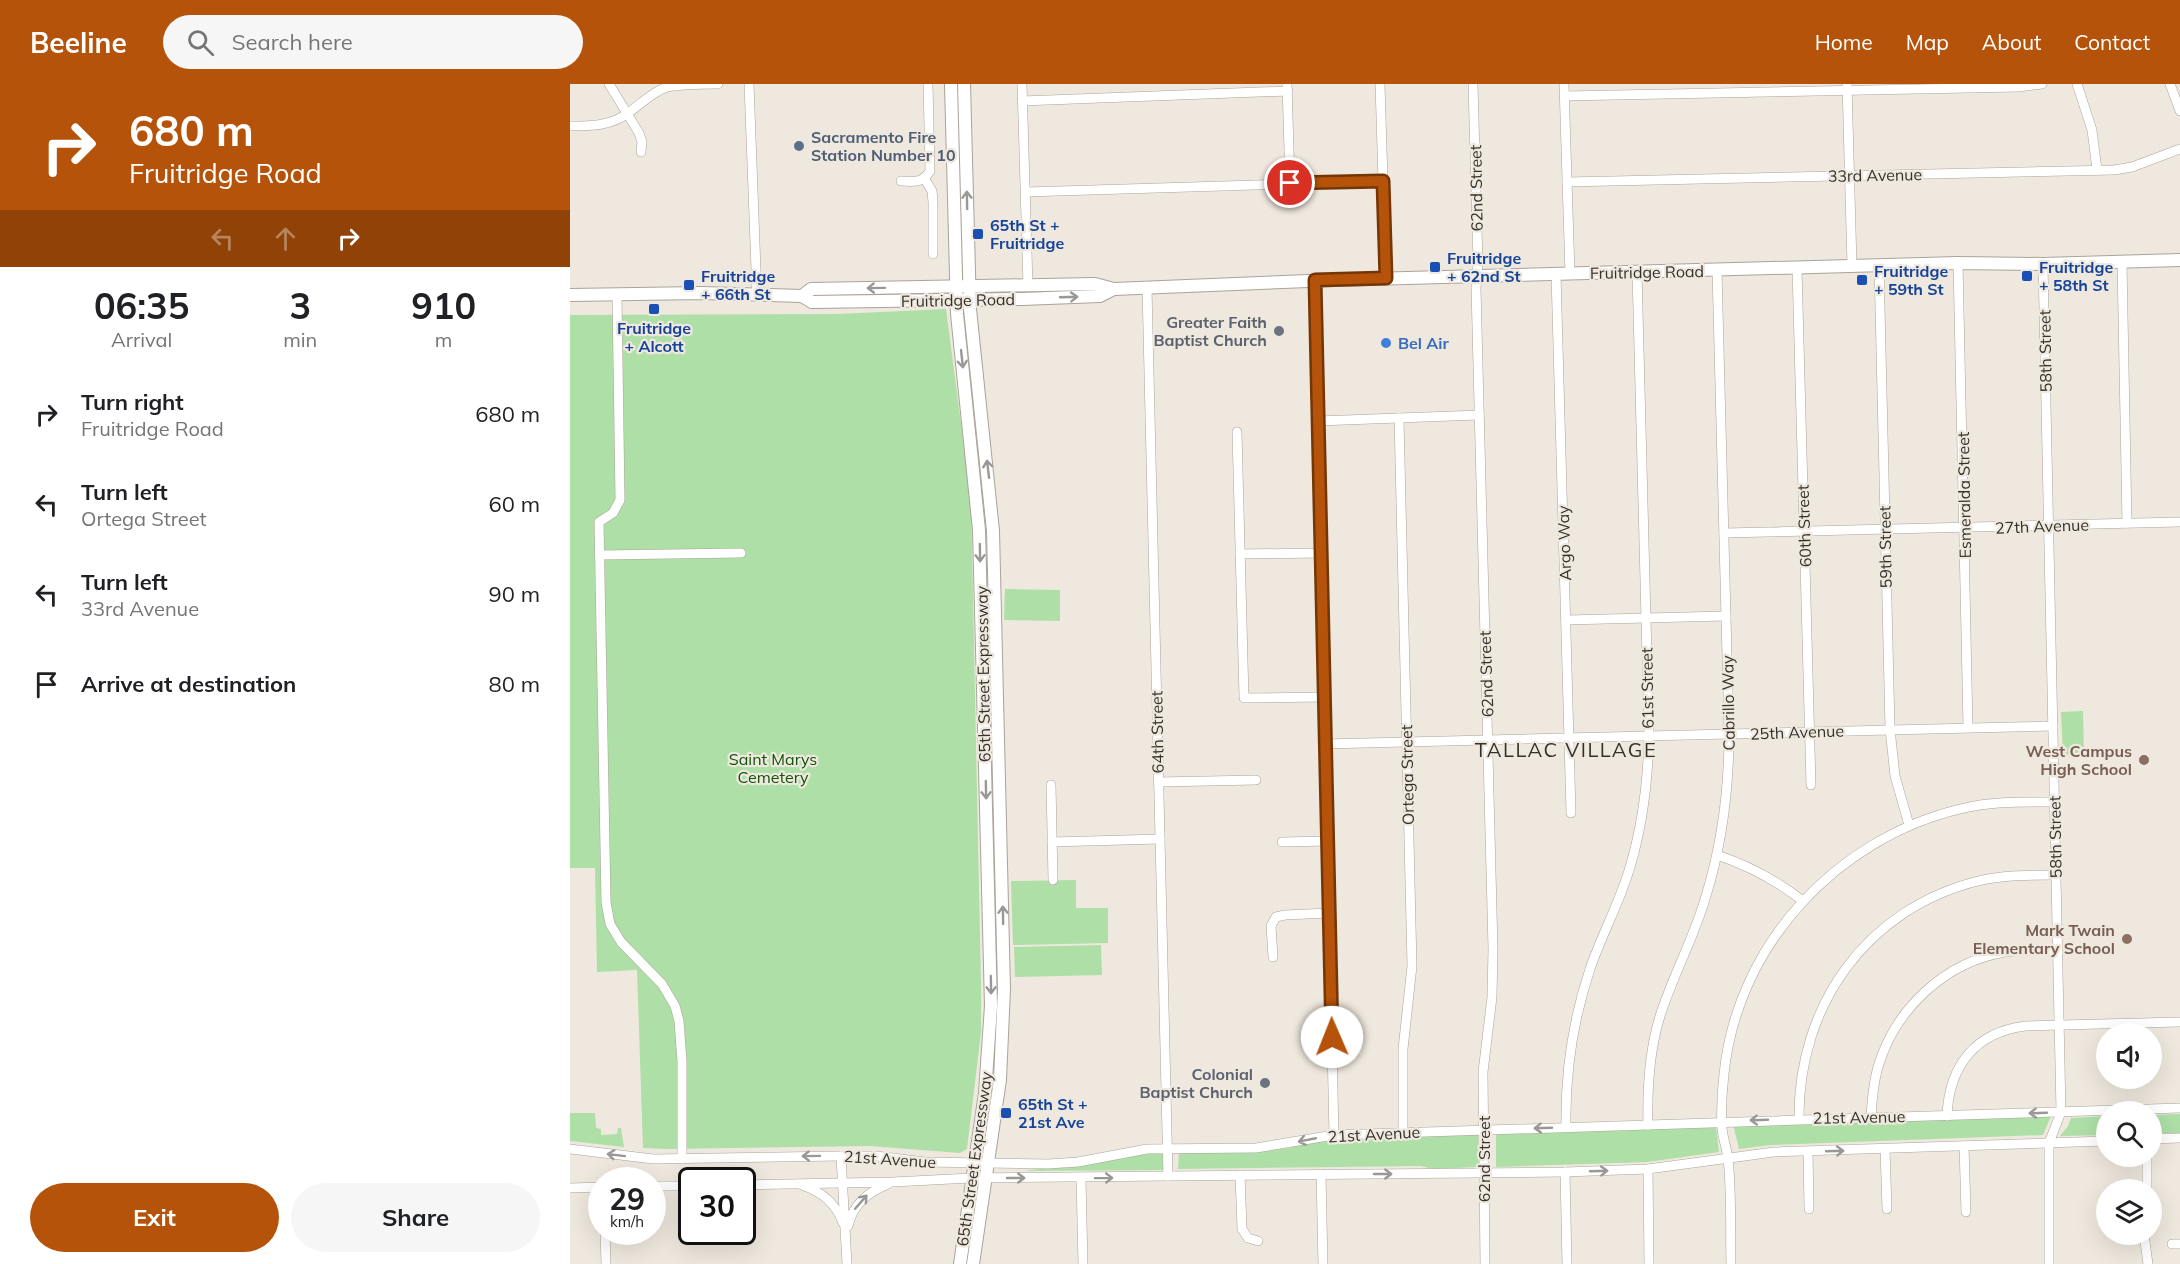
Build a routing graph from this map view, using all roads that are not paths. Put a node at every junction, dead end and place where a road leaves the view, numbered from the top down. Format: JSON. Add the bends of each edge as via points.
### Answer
{"nodes":[{"id":1,"x":609,"y":84,"type":"edge"},
{"id":2,"x":718,"y":84,"type":"edge"},
{"id":3,"x":749,"y":84,"type":"edge"},
{"id":4,"x":928,"y":84,"type":"edge"},
{"id":5,"x":951,"y":84,"type":"edge"},
{"id":6,"x":964,"y":84,"type":"edge"},
{"id":7,"x":1022,"y":84,"type":"edge"},
{"id":8,"x":1380,"y":84,"type":"edge"},
{"id":9,"x":1473,"y":84,"type":"edge"},
{"id":10,"x":1564,"y":84,"type":"edge"},
{"id":11,"x":2042,"y":84,"type":"edge"},
{"id":12,"x":2077,"y":84,"type":"edge"},
{"id":13,"x":2170,"y":84,"type":"edge"},
{"id":14,"x":1847,"y":87,"type":"edge"},
{"id":15,"x":1287,"y":88,"type":"edge"},
{"id":16,"x":1565,"y":96,"type":"junction"},
{"id":17,"x":1022,"y":101,"type":"junction"},
{"id":18,"x":2180,"y":111,"type":"edge"},
{"id":19,"x":626,"y":115,"type":"junction"},
{"id":20,"x":570,"y":126,"type":"edge"},
{"id":21,"x":2180,"y":149,"type":"edge"},
{"id":22,"x":641,"y":152,"type":"dead end"},
{"id":23,"x":2097,"y":170,"type":"junction"},
{"id":24,"x":1850,"y":176,"type":"junction"},
{"id":25,"x":924,"y":178,"type":"junction"},
{"id":26,"x":1383,"y":181,"type":"junction"},
{"id":27,"x":901,"y":182,"type":"dead end"},
{"id":28,"x":1567,"y":182,"type":"junction"},
{"id":29,"x":1290,"y":183,"type":"junction"},
{"id":30,"x":1026,"y":192,"type":"junction"},
{"id":31,"x":933,"y":254,"type":"dead end"},
{"id":32,"x":2180,"y":260,"type":"edge"},
{"id":33,"x":2122,"y":262,"type":"junction"},
{"id":34,"x":1958,"y":263,"type":"junction"},
{"id":35,"x":2043,"y":264,"type":"junction"},
{"id":36,"x":1852,"y":266,"type":"junction"},
{"id":37,"x":1879,"y":266,"type":"junction"},
{"id":38,"x":1797,"y":268,"type":"junction"},
{"id":39,"x":1718,"y":270,"type":"junction"},
{"id":40,"x":1637,"y":272,"type":"junction"},
{"id":41,"x":1557,"y":274,"type":"junction"},
{"id":42,"x":1570,"y":274,"type":"junction"},
{"id":43,"x":1477,"y":276,"type":"junction"},
{"id":44,"x":1386,"y":278,"type":"junction"},
{"id":45,"x":1315,"y":280,"type":"junction"},
{"id":46,"x":1028,"y":286,"type":"junction"},
{"id":47,"x":1147,"y":288,"type":"junction"},
{"id":48,"x":1114,"y":289,"type":"junction"},
{"id":49,"x":956,"y":294,"type":"junction"},
{"id":50,"x":969,"y":294,"type":"junction"},
{"id":51,"x":570,"y":295,"type":"edge"},
{"id":52,"x":617,"y":295,"type":"junction"},
{"id":53,"x":757,"y":296,"type":"junction"},
{"id":54,"x":1479,"y":415,"type":"junction"},
{"id":55,"x":1399,"y":418,"type":"junction"},
{"id":56,"x":1318,"y":421,"type":"junction"},
{"id":57,"x":1237,"y":432,"type":"dead end"},
{"id":58,"x":2180,"y":522,"type":"edge"},
{"id":59,"x":2127,"y":523,"type":"junction"},
{"id":60,"x":2049,"y":526,"type":"junction"},
{"id":61,"x":1965,"y":528,"type":"junction"},
{"id":62,"x":1885,"y":529,"type":"junction"},
{"id":63,"x":1804,"y":531,"type":"junction"},
{"id":64,"x":1724,"y":533,"type":"junction"},
{"id":65,"x":1321,"y":552,"type":"junction"},
{"id":66,"x":741,"y":553,"type":"dead end"},
{"id":67,"x":1240,"y":554,"type":"junction"},
{"id":68,"x":600,"y":555,"type":"junction"},
{"id":69,"x":1726,"y":616,"type":"junction"},
{"id":70,"x":1646,"y":618,"type":"junction"},
{"id":71,"x":1566,"y":620,"type":"junction"},
{"id":72,"x":1324,"y":696,"type":"junction"},
{"id":73,"x":2053,"y":726,"type":"junction"},
{"id":74,"x":1968,"y":727,"type":"junction"},
{"id":75,"x":1890,"y":729,"type":"junction"},
{"id":76,"x":1809,"y":731,"type":"junction"},
{"id":77,"x":1729,"y":734,"type":"junction"},
{"id":78,"x":1649,"y":735,"type":"junction"},
{"id":79,"x":1569,"y":738,"type":"junction"},
{"id":80,"x":1488,"y":740,"type":"junction"},
{"id":81,"x":1407,"y":742,"type":"junction"},
{"id":82,"x":1325,"y":744,"type":"junction"},
{"id":83,"x":1256,"y":780,"type":"dead end"},
{"id":84,"x":1158,"y":782,"type":"junction"},
{"id":85,"x":1811,"y":784,"type":"dead end"},
{"id":86,"x":1051,"y":785,"type":"dead end"},
{"id":87,"x":2055,"y":802,"type":"junction"},
{"id":88,"x":1571,"y":813,"type":"dead end"},
{"id":89,"x":1909,"y":825,"type":"junction"},
{"id":90,"x":1160,"y":839,"type":"junction"},
{"id":91,"x":1328,"y":840,"type":"junction"},
{"id":92,"x":1052,"y":842,"type":"junction"},
{"id":93,"x":1282,"y":842,"type":"dead end"},
{"id":94,"x":1717,"y":855,"type":"junction"},
{"id":95,"x":2056,"y":875,"type":"junction"},
{"id":96,"x":1053,"y":880,"type":"dead end"},
{"id":97,"x":1803,"y":901,"type":"junction"},
{"id":98,"x":1329,"y":913,"type":"junction"},
{"id":99,"x":2056,"y":950,"type":"junction"},
{"id":100,"x":1273,"y":957,"type":"dead end"},
{"id":101,"x":2180,"y":1022,"type":"edge"},
{"id":102,"x":2058,"y":1025,"type":"junction"},
{"id":103,"x":2180,"y":1108,"type":"edge"},
{"id":104,"x":2061,"y":1112,"type":"junction"},
{"id":105,"x":1947,"y":1116,"type":"junction"},
{"id":106,"x":1871,"y":1118,"type":"junction"},
{"id":107,"x":1799,"y":1119,"type":"junction"},
{"id":108,"x":1722,"y":1121,"type":"junction"},
{"id":109,"x":1648,"y":1125,"type":"junction"},
{"id":110,"x":1566,"y":1127,"type":"junction"},
{"id":111,"x":1484,"y":1129,"type":"junction"},
{"id":112,"x":1403,"y":1132,"type":"junction"},
{"id":113,"x":1334,"y":1135,"type":"junction"},
{"id":114,"x":2180,"y":1138,"type":"edge"},
{"id":115,"x":2162,"y":1139,"type":"edge"},
{"id":116,"x":2096,"y":1141,"type":"edge"},
{"id":117,"x":2049,"y":1143,"type":"junction"},
{"id":118,"x":1964,"y":1146,"type":"junction"},
{"id":119,"x":570,"y":1149,"type":"edge"},
{"id":120,"x":1167,"y":1149,"type":"junction"},
{"id":121,"x":1885,"y":1149,"type":"junction"},
{"id":122,"x":1808,"y":1152,"type":"junction"},
{"id":123,"x":841,"y":1156,"type":"junction"},
{"id":124,"x":682,"y":1159,"type":"junction"},
{"id":125,"x":1728,"y":1159,"type":"junction"},
{"id":126,"x":974,"y":1162,"type":"junction"},
{"id":127,"x":988,"y":1162,"type":"junction"},
{"id":128,"x":1648,"y":1169,"type":"junction"},
{"id":129,"x":1565,"y":1172,"type":"junction"},
{"id":130,"x":1321,"y":1174,"type":"junction"},
{"id":131,"x":1484,"y":1174,"type":"junction"},
{"id":132,"x":1240,"y":1175,"type":"junction"},
{"id":133,"x":1168,"y":1176,"type":"junction"},
{"id":134,"x":971,"y":1178,"type":"junction"},
{"id":135,"x":986,"y":1178,"type":"junction"},
{"id":136,"x":1082,"y":1178,"type":"junction"},
{"id":137,"x":893,"y":1182,"type":"junction"},
{"id":138,"x":843,"y":1183,"type":"junction"},
{"id":139,"x":797,"y":1184,"type":"junction"},
{"id":140,"x":756,"y":1185,"type":"edge"},
{"id":141,"x":588,"y":1187,"type":"edge"},
{"id":142,"x":570,"y":1188,"type":"edge"},
{"id":143,"x":1809,"y":1209,"type":"dead end"},
{"id":144,"x":1887,"y":1209,"type":"dead end"},
{"id":145,"x":1966,"y":1212,"type":"dead end"},
{"id":146,"x":846,"y":1237,"type":"junction"},
{"id":147,"x":1258,"y":1242,"type":"dead end"},
{"id":148,"x":605,"y":1245,"type":"edge"},
{"id":149,"x":2145,"y":1245,"type":"edge"},
{"id":150,"x":606,"y":1264,"type":"edge"},
{"id":151,"x":847,"y":1264,"type":"edge"},
{"id":152,"x":960,"y":1264,"type":"edge"},
{"id":153,"x":973,"y":1264,"type":"edge"},
{"id":154,"x":1083,"y":1264,"type":"edge"},
{"id":155,"x":1323,"y":1264,"type":"edge"},
{"id":156,"x":1485,"y":1264,"type":"edge"},
{"id":157,"x":1567,"y":1264,"type":"edge"},
{"id":158,"x":1649,"y":1264,"type":"edge"},
{"id":159,"x":1731,"y":1264,"type":"edge"},
{"id":160,"x":2049,"y":1264,"type":"edge"},
{"id":161,"x":2148,"y":1264,"type":"edge"}],
"edges":[{"from":1,"to":19,"type":"street"},
{"from":2,"to":19,"type":"street","via":[[668,87],[649,96]]},
{"from":3,"to":53,"type":"street"},
{"from":4,"to":25,"type":"street","via":[[930,171]]},
{"from":5,"to":49,"type":"main road","name":"65th Street Expressway"},
{"from":50,"to":6,"type":"main road","name":"65th Street Expressway","one_way":true},
{"from":7,"to":17,"type":"street"},
{"from":8,"to":26,"type":"street"},
{"from":9,"to":43,"type":"street","name":"62nd Street"},
{"from":10,"to":16,"type":"street"},
{"from":11,"to":14,"type":"street"},
{"from":12,"to":23,"type":"street","via":[[2092,130]]},
{"from":13,"to":18,"type":"street"},
{"from":14,"to":16,"type":"street"},
{"from":14,"to":24,"type":"street"},
{"from":15,"to":17,"type":"street"},
{"from":15,"to":29,"type":"street"},
{"from":16,"to":28,"type":"street"},
{"from":17,"to":30,"type":"street"},
{"from":19,"to":20,"type":"street","via":[[602,125]]},
{"from":19,"to":22,"type":"street","via":[[642,142]]},
{"from":21,"to":23,"type":"street","name":"33rd Avenue","via":[[2132,167]]},
{"from":23,"to":24,"type":"street","name":"33rd Avenue"},
{"from":24,"to":28,"type":"street","name":"33rd Avenue"},
{"from":24,"to":36,"type":"street"},
{"from":25,"to":27,"type":"street"},
{"from":25,"to":31,"type":"street","via":[[932,191]]},
{"from":26,"to":29,"type":"street"},
{"from":26,"to":44,"type":"street"},
{"from":28,"to":42,"type":"street"},
{"from":29,"to":30,"type":"street"},
{"from":30,"to":46,"type":"street"},
{"from":32,"to":33,"type":"main road","name":"Fruitridge Road"},
{"from":33,"to":35,"type":"main road","name":"Fruitridge Road"},
{"from":33,"to":59,"type":"street"},
{"from":34,"to":35,"type":"main road","name":"Fruitridge Road"},
{"from":34,"to":37,"type":"main road","name":"Fruitridge Road"},
{"from":34,"to":61,"type":"street","name":"Esmeralda Street"},
{"from":35,"to":60,"type":"street","name":"58th Street"},
{"from":36,"to":37,"type":"main road","name":"Fruitridge Road"},
{"from":36,"to":38,"type":"main road","name":"Fruitridge Road"},
{"from":37,"to":62,"type":"street","name":"59th Street"},
{"from":38,"to":39,"type":"main road","name":"Fruitridge Road"},
{"from":38,"to":63,"type":"street","name":"60th Street"},
{"from":39,"to":40,"type":"main road","name":"Fruitridge Road"},
{"from":39,"to":64,"type":"street","name":"Cabrillo Way"},
{"from":40,"to":42,"type":"main road","name":"Fruitridge Road"},
{"from":40,"to":70,"type":"street","name":"61st Street"},
{"from":41,"to":42,"type":"main road","name":"Fruitridge Road"},
{"from":41,"to":43,"type":"main road","name":"Fruitridge Road"},
{"from":41,"to":71,"type":"street","name":"Argo Way"},
{"from":43,"to":44,"type":"main road","name":"Fruitridge Road"},
{"from":43,"to":54,"type":"street","name":"62nd Street"},
{"from":44,"to":45,"type":"main road","name":"Fruitridge Road"},
{"from":45,"to":47,"type":"main road","name":"Fruitridge Road"},
{"from":45,"to":56,"type":"street"},
{"from":46,"to":48,"type":"main road","name":"Fruitridge Road","via":[[1095,284]]},
{"from":46,"to":50,"type":"main road","name":"Fruitridge Road"},
{"from":47,"to":48,"type":"main road","name":"Fruitridge Road"},
{"from":47,"to":84,"type":"street","name":"64th Street"},
{"from":50,"to":48,"type":"main road","name":"Fruitridge Road","one_way":true,"via":[[1100,296]]},
{"from":49,"to":50,"type":"main road","name":"Fruitridge Road"},
{"from":49,"to":53,"type":"main road","name":"Fruitridge Road","via":[[811,289],[802,296]]},
{"from":49,"to":126,"type":"main road","name":"65th Street Expressway","one_way":true,"via":[[979,530],[992,1006],[985,1093]]},
{"from":127,"to":50,"type":"main road","name":"65th Street Expressway","one_way":true,"via":[[1000,1080],[1004,989],[993,531]]},
{"from":51,"to":52,"type":"main road","name":"Fruitridge Road"},
{"from":52,"to":53,"type":"main road","name":"Fruitridge Road"},
{"from":52,"to":68,"type":"street","via":[[620,500],[613,513],[599,522]]},
{"from":54,"to":55,"type":"street"},
{"from":54,"to":80,"type":"street","name":"62nd Street"},
{"from":55,"to":56,"type":"street"},
{"from":55,"to":81,"type":"street","name":"Ortega Street"},
{"from":56,"to":65,"type":"street"},
{"from":57,"to":67,"type":"street"},
{"from":58,"to":59,"type":"street","name":"27th Avenue"},
{"from":59,"to":60,"type":"street","name":"27th Avenue"},
{"from":60,"to":61,"type":"street","name":"27th Avenue"},
{"from":60,"to":73,"type":"street","name":"58th Street"},
{"from":61,"to":62,"type":"street","name":"27th Avenue"},
{"from":61,"to":74,"type":"street","name":"Esmeralda Street"},
{"from":62,"to":63,"type":"street","name":"27th Avenue"},
{"from":62,"to":75,"type":"street","name":"59th Street"},
{"from":63,"to":64,"type":"street","name":"27th Avenue"},
{"from":63,"to":76,"type":"street","name":"60th Street"},
{"from":64,"to":69,"type":"street","name":"Cabrillo Way"},
{"from":65,"to":67,"type":"street"},
{"from":65,"to":72,"type":"street"},
{"from":66,"to":68,"type":"street"},
{"from":67,"to":72,"type":"street","via":[[1244,698]]},
{"from":68,"to":124,"type":"street","via":[[606,902],[610,924],[621,942],[662,984],[680,1021]]},
{"from":69,"to":70,"type":"street"},
{"from":69,"to":77,"type":"street","name":"Cabrillo Way"},
{"from":70,"to":71,"type":"street"},
{"from":70,"to":78,"type":"street","name":"61st Street"},
{"from":71,"to":79,"type":"street","name":"Argo Way"},
{"from":72,"to":82,"type":"street"},
{"from":73,"to":74,"type":"street","name":"25th Avenue"},
{"from":73,"to":87,"type":"street","name":"58th Street"},
{"from":74,"to":75,"type":"street","name":"25th Avenue"},
{"from":75,"to":76,"type":"street","name":"25th Avenue"},
{"from":75,"to":89,"type":"street","name":"59th Street","via":[[1895,776]]},
{"from":76,"to":77,"type":"street","name":"25th Avenue"},
{"from":76,"to":85,"type":"street","name":"60th Street"},
{"from":77,"to":78,"type":"street","name":"25th Avenue"},
{"from":77,"to":94,"type":"street","name":"Cabrillo Way"},
{"from":78,"to":79,"type":"street","name":"25th Avenue"},
{"from":78,"to":110,"type":"street","name":"61st Street","via":[[1638,839],[1620,897],[1590,969],[1574,1032]]},
{"from":79,"to":80,"type":"street","name":"25th Avenue"},
{"from":79,"to":88,"type":"street","name":"Argo Way"},
{"from":80,"to":81,"type":"street","name":"25th Avenue"},
{"from":80,"to":111,"type":"street","name":"62nd Street","via":[[1493,972],[1483,1072]]},
{"from":81,"to":82,"type":"street","name":"25th Avenue"},
{"from":81,"to":112,"type":"street","name":"Ortega Street","via":[[1412,966],[1403,1057]]},
{"from":82,"to":91,"type":"street"},
{"from":83,"to":84,"type":"street"},
{"from":84,"to":90,"type":"street","name":"64th Street"},
{"from":86,"to":92,"type":"street"},
{"from":87,"to":89,"type":"street","via":[[1988,804]]},
{"from":87,"to":95,"type":"street","name":"58th Street"},
{"from":89,"to":97,"type":"street","via":[[1854,856]]},
{"from":90,"to":92,"type":"street"},
{"from":90,"to":120,"type":"street","name":"64th Street"},
{"from":91,"to":93,"type":"street"},
{"from":91,"to":98,"type":"street"},
{"from":92,"to":96,"type":"street"},
{"from":94,"to":97,"type":"street","via":[[1755,869]]},
{"from":94,"to":109,"type":"street","name":"Cabrillo Way","via":[[1698,924],[1657,1029],[1649,1068]]},
{"from":95,"to":99,"type":"street","name":"58th Street"},
{"from":95,"to":107,"type":"street","via":[[1998,878],[1958,887],[1903,914],[1871,940],[1841,974],[1813,1028],[1801,1071]]},
{"from":97,"to":108,"type":"street","via":[[1772,940],[1740,1003],[1724,1071]]},
{"from":98,"to":100,"type":"street","via":[[1276,917],[1271,926]]},
{"from":98,"to":113,"type":"street"},
{"from":99,"to":102,"type":"street","name":"58th Street"},
{"from":99,"to":106,"type":"street","via":[[1989,956],[1951,973],[1924,993],[1903,1016],[1885,1047],[1875,1080]]},
{"from":101,"to":102,"type":"street"},
{"from":102,"to":104,"type":"street","name":"58th Street"},
{"from":102,"to":105,"type":"street","via":[[2014,1027],[1981,1042],[1954,1075]]},
{"from":103,"to":104,"type":"street","name":"21st Avenue"},
{"from":104,"to":105,"type":"street","name":"21st Avenue","one_way":true},
{"from":104,"to":117,"type":"street","name":"58th Street"},
{"from":105,"to":106,"type":"street","name":"21st Avenue"},
{"from":106,"to":107,"type":"street","name":"21st Avenue"},
{"from":107,"to":108,"type":"street","name":"21st Avenue","one_way":true},
{"from":108,"to":109,"type":"street","name":"21st Avenue"},
{"from":108,"to":125,"type":"street"},
{"from":109,"to":110,"type":"street","name":"21st Avenue"},
{"from":110,"to":111,"type":"street","name":"21st Avenue","one_way":true},
{"from":111,"to":112,"type":"street","name":"21st Avenue"},
{"from":111,"to":131,"type":"street","name":"62nd Street"},
{"from":112,"to":113,"type":"street","name":"21st Avenue"},
{"from":113,"to":120,"type":"street","name":"21st Avenue","one_way":true,"via":[[1256,1148]]},
{"from":114,"to":115,"type":"street"},
{"from":116,"to":117,"type":"street","name":"21st Avenue"},
{"from":117,"to":118,"type":"street","name":"21st Avenue"},
{"from":117,"to":160,"type":"street","name":"58th Street"},
{"from":118,"to":121,"type":"street","name":"21st Avenue"},
{"from":118,"to":145,"type":"street"},
{"from":124,"to":119,"type":"street","name":"21st Avenue","one_way":true,"via":[[653,1160]]},
{"from":120,"to":127,"type":"street","name":"21st Avenue","via":[[1048,1164]]},
{"from":120,"to":133,"type":"street","name":"64th Street"},
{"from":122,"to":121,"type":"street","name":"21st Avenue","one_way":true},
{"from":121,"to":144,"type":"street"},
{"from":122,"to":125,"type":"street","name":"21st Avenue"},
{"from":122,"to":143,"type":"street"},
{"from":123,"to":124,"type":"street","name":"21st Avenue","one_way":true},
{"from":123,"to":126,"type":"street","name":"21st Avenue"},
{"from":123,"to":138,"type":"street"},
{"from":125,"to":128,"type":"street","name":"21st Avenue"},
{"from":125,"to":159,"type":"street"},
{"from":126,"to":127,"type":"street","name":"21st Avenue"},
{"from":126,"to":134,"type":"main road","name":"65th Street Expressway"},
{"from":127,"to":135,"type":"main road","name":"65th Street Expressway"},
{"from":129,"to":128,"type":"street","name":"21st Avenue","one_way":true},
{"from":128,"to":158,"type":"street"},
{"from":129,"to":131,"type":"street","name":"21st Avenue"},
{"from":129,"to":157,"type":"street"},
{"from":130,"to":131,"type":"street","name":"21st Avenue","one_way":true},
{"from":130,"to":132,"type":"street","name":"21st Avenue"},
{"from":130,"to":155,"type":"street"},
{"from":131,"to":156,"type":"street","name":"62nd Street"},
{"from":132,"to":133,"type":"street","name":"21st Avenue"},
{"from":132,"to":147,"type":"street","via":[[1242,1229],[1248,1238]]},
{"from":136,"to":133,"type":"street","name":"21st Avenue","one_way":true},
{"from":134,"to":135,"type":"street","name":"21st Avenue"},
{"from":134,"to":137,"type":"street","name":"21st Avenue"},
{"from":134,"to":152,"type":"main road","name":"65th Street Expressway"},
{"from":135,"to":136,"type":"street","name":"21st Avenue","one_way":true},
{"from":135,"to":153,"type":"main road","name":"65th Street Expressway"},
{"from":136,"to":154,"type":"street"},
{"from":137,"to":138,"type":"street","name":"21st Avenue"},
{"from":146,"to":137,"type":"street","one_way":true,"via":[[859,1202]]},
{"from":138,"to":139,"type":"street","name":"21st Avenue"},
{"from":138,"to":146,"type":"street"},
{"from":139,"to":140,"type":"street","name":"21st Avenue"},
{"from":139,"to":146,"type":"street","via":[[820,1192],[833,1204]]},
{"from":141,"to":142,"type":"street"},
{"from":146,"to":151,"type":"street"},
{"from":148,"to":150,"type":"street"},
{"from":149,"to":161,"type":"street"}]}
